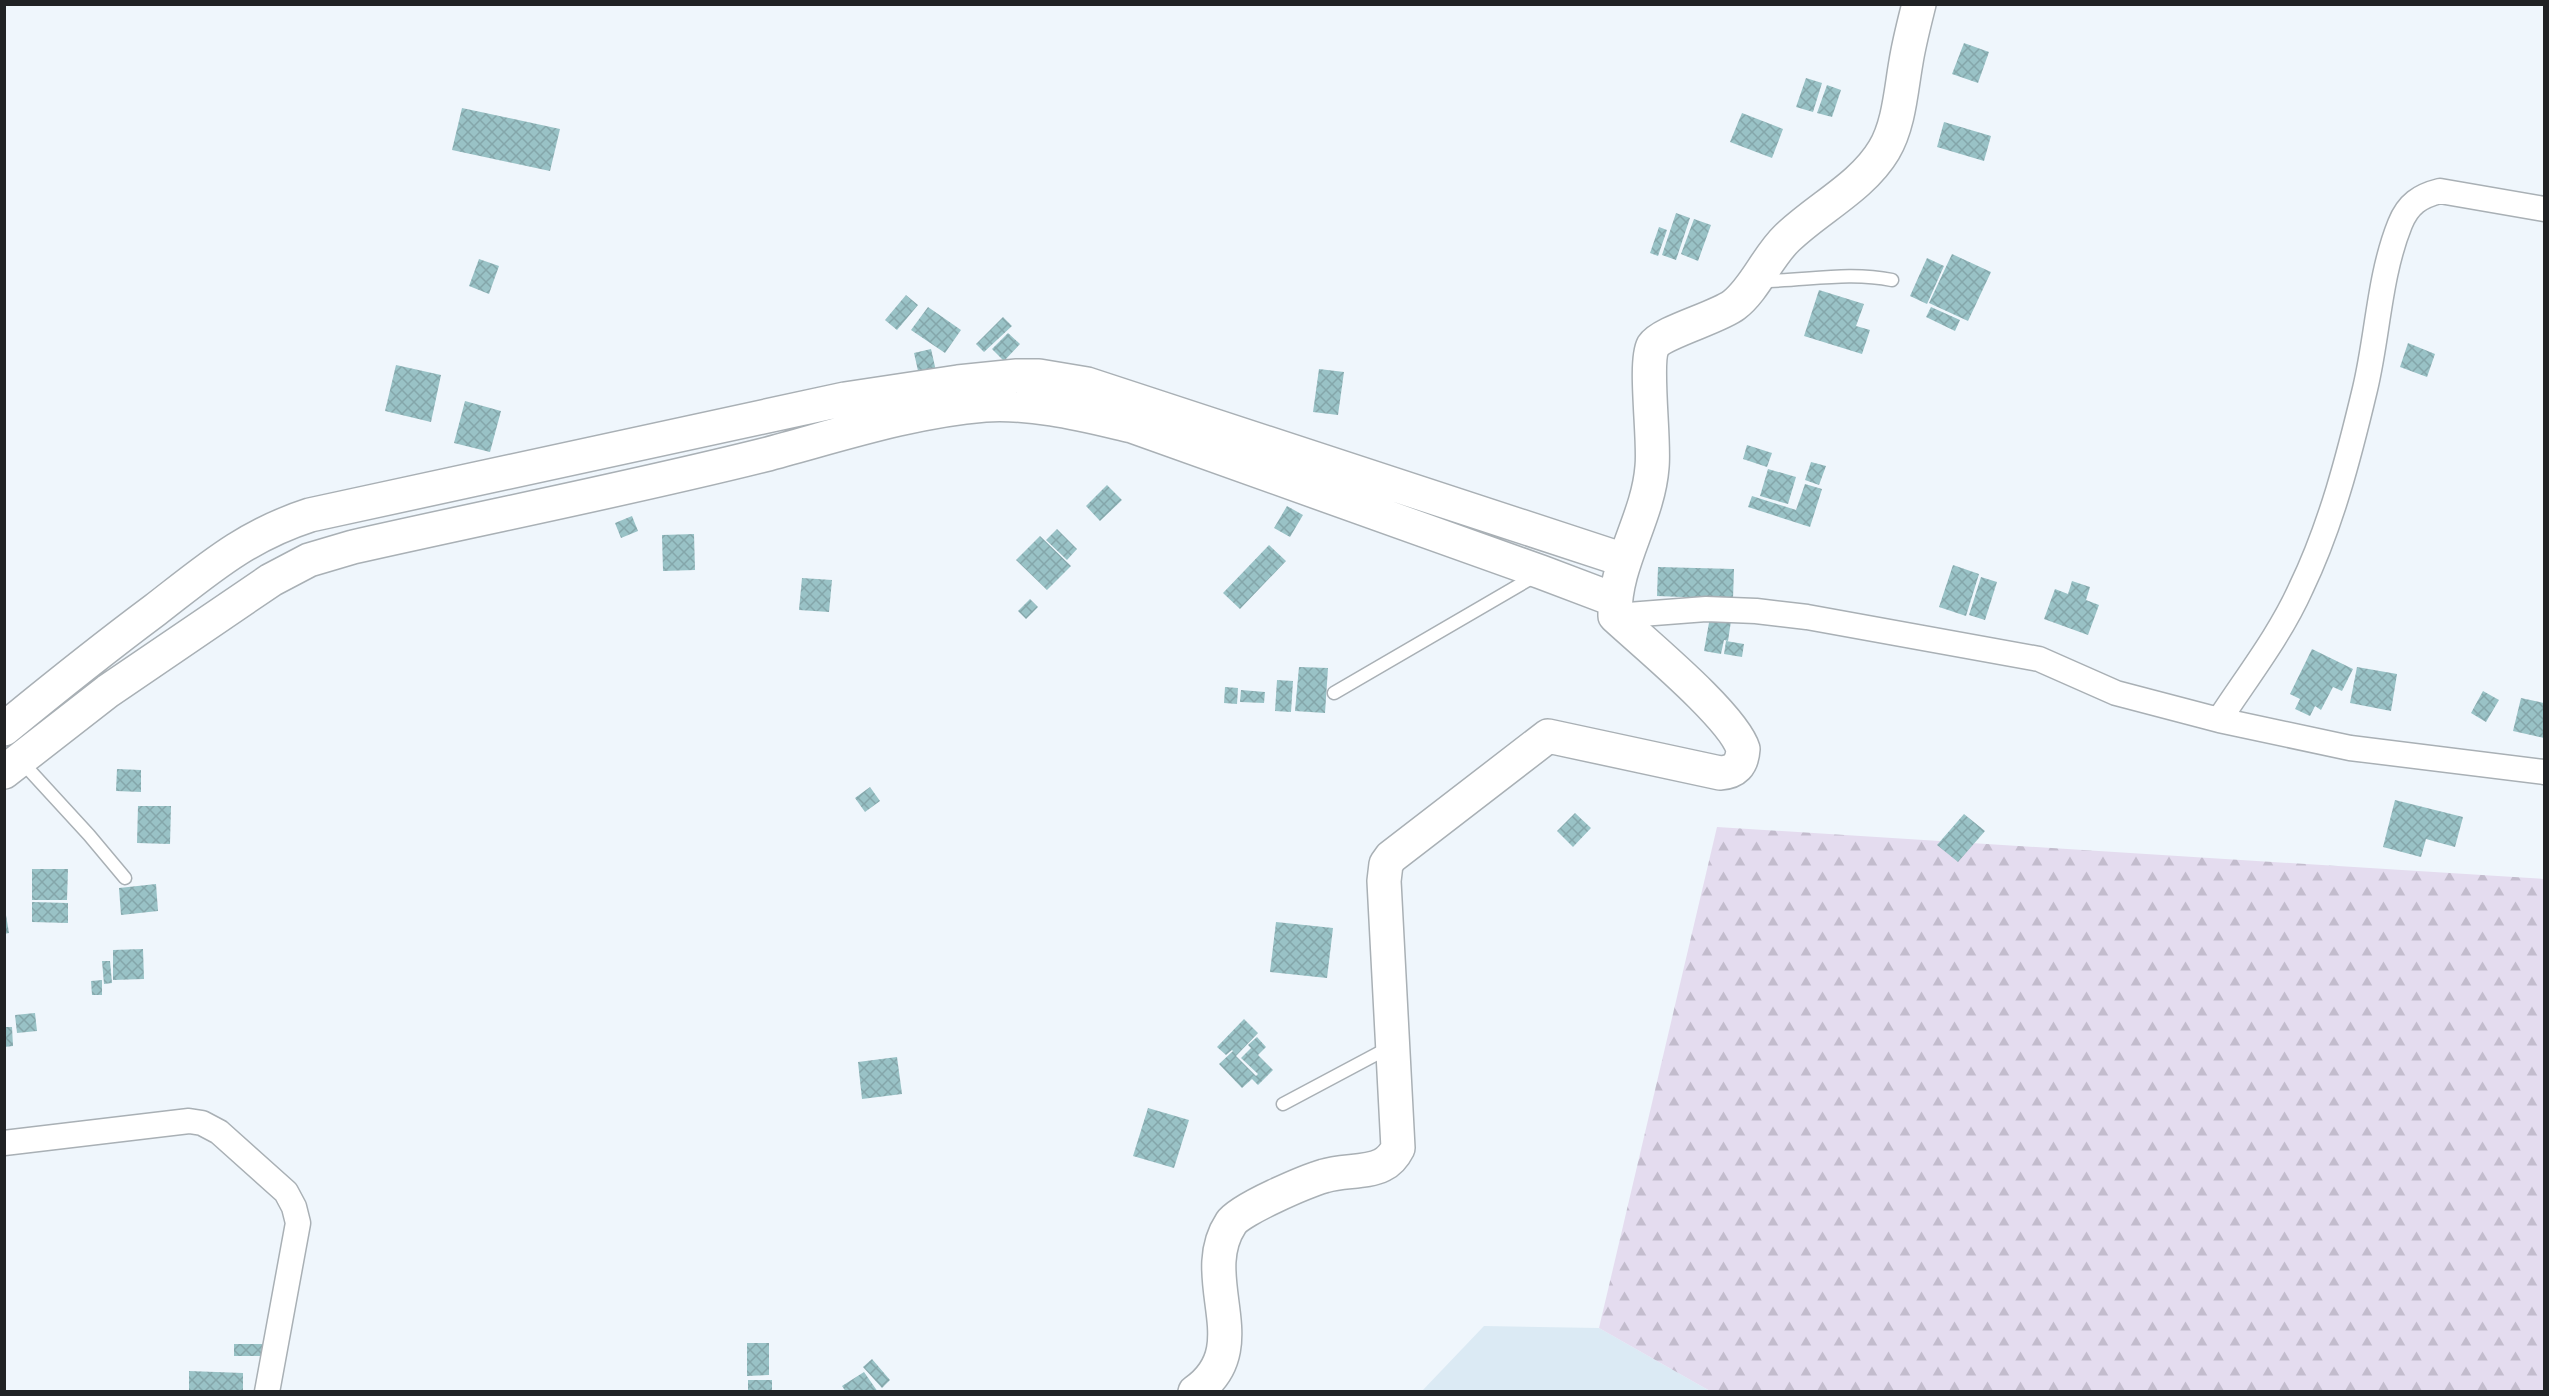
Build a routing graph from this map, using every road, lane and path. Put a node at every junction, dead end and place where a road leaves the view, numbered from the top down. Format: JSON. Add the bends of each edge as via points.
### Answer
{"nodes":[{"id":1,"x":1919,"y":4,"type":"edge"},
{"id":2,"x":2544,"y":209,"type":"edge"},
{"id":3,"x":1892,"y":280,"type":"dead end"},
{"id":4,"x":1753,"y":281,"type":"junction"},
{"id":5,"x":1624,"y":560,"type":"junction"},
{"id":6,"x":1541,"y":572,"type":"junction"},
{"id":7,"x":1615,"y":608,"type":"junction"},
{"id":8,"x":87,"y":662,"type":"junction"},
{"id":9,"x":108,"y":691,"type":"junction"},
{"id":10,"x":1334,"y":693,"type":"dead end"},
{"id":11,"x":2219,"y":720,"type":"junction"},
{"id":12,"x":4,"y":729,"type":"edge"},
{"id":13,"x":12,"y":766,"type":"edge"},
{"id":14,"x":2544,"y":772,"type":"edge"},
{"id":15,"x":125,"y":878,"type":"dead end"},
{"id":16,"x":1394,"y":1045,"type":"junction"},
{"id":17,"x":1283,"y":1104,"type":"dead end"},
{"id":18,"x":4,"y":1143,"type":"edge"},
{"id":19,"x":267,"y":1392,"type":"edge"},
{"id":20,"x":1195,"y":1392,"type":"edge"}],
"edges":[{"from":1,"to":4,"type":"street","via":[[1884,152],[1850,187],[1788,237]]},
{"from":2,"to":11,"type":"street","via":[[2440,191],[2423,195],[2406,211],[2384,284],[2363,399],[2317,550],[2301,590]]},
{"from":3,"to":4,"type":"lane","via":[[1844,276]]},
{"from":4,"to":5,"type":"street","via":[[1730,307],[1654,344],[1649,366],[1654,442],[1650,488]]},
{"from":5,"to":7,"type":"street"},
{"from":5,"to":8,"type":"street","via":[[1087,384],[1017,376],[845,399],[310,515],[264,532],[227,554]]},
{"from":6,"to":7,"type":"street"},
{"from":6,"to":9,"type":"street","via":[[1132,426],[1070,411],[986,405],[848,432],[309,560],[246,596]]},
{"from":6,"to":10,"type":"lane"},
{"from":7,"to":11,"type":"street","via":[[1756,611],[1807,617],[2040,659],[2116,693]]},
{"from":7,"to":16,"type":"street","via":[[1733,730],[1743,749],[1739,765],[1732,772],[1720,773],[1548,736],[1401,848],[1384,872]]},
{"from":8,"to":9,"type":"street"},
{"from":8,"to":12,"type":"street"},
{"from":9,"to":13,"type":"street"},
{"from":11,"to":14,"type":"street","via":[[2350,748]]},
{"from":13,"to":15,"type":"lane","via":[[89,835]]},
{"from":16,"to":17,"type":"lane"},
{"from":16,"to":20,"type":"street","via":[[1398,1148],[1380,1166],[1324,1176],[1261,1203],[1231,1223],[1218,1276],[1226,1345],[1215,1374]]},
{"from":18,"to":19,"type":"street","via":[[189,1121],[202,1123],[219,1132],[286,1192],[298,1223]]}]}
